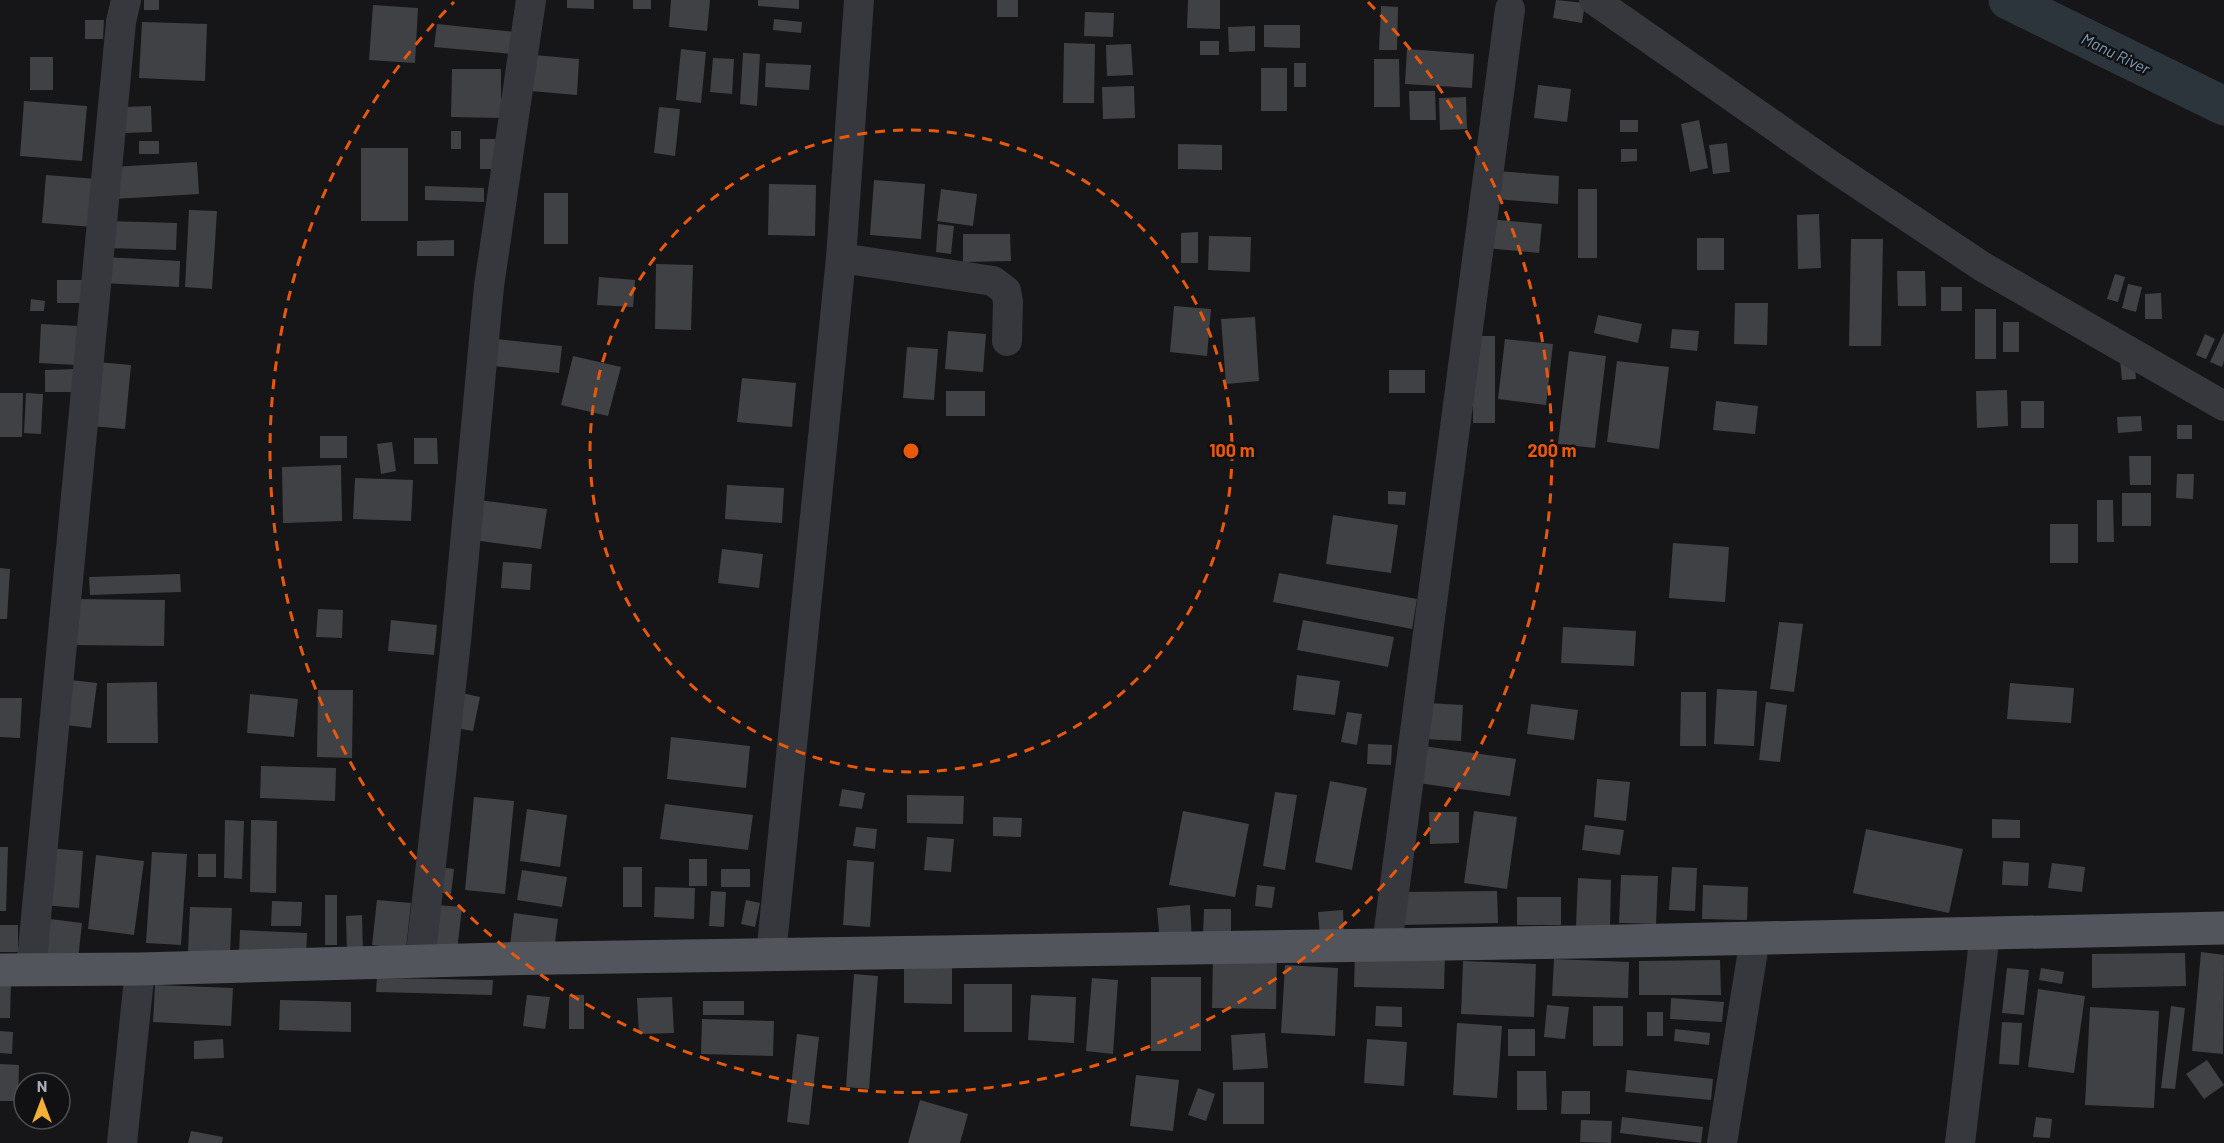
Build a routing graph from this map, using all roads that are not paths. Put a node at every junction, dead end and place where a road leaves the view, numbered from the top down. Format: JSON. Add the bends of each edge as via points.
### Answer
{"nodes":[{"id":1,"x":126,"y":0,"type":"edge"},
{"id":2,"x":531,"y":0,"type":"edge"},
{"id":3,"x":859,"y":0,"type":"edge"},
{"id":4,"x":1594,"y":0,"type":"edge"},
{"id":5,"x":1510,"y":9,"type":"dead end"},
{"id":6,"x":841,"y":258,"type":"junction"},
{"id":7,"x":1007,"y":341,"type":"dead end"},
{"id":8,"x":2224,"y":406,"type":"edge"},
{"id":9,"x":2224,"y":928,"type":"edge"},
{"id":10,"x":1985,"y":933,"type":"junction"},
{"id":11,"x":1755,"y":938,"type":"junction"},
{"id":12,"x":1387,"y":945,"type":"junction"},
{"id":13,"x":771,"y":955,"type":"junction"},
{"id":14,"x":420,"y":962,"type":"junction"},
{"id":15,"x":140,"y":969,"type":"junction"},
{"id":16,"x":15,"y":970,"type":"edge"},
{"id":17,"x":122,"y":1143,"type":"edge"},
{"id":18,"x":1722,"y":1143,"type":"edge"},
{"id":19,"x":1960,"y":1143,"type":"edge"}],
"edges":[{"from":1,"to":16,"type":"street"},
{"from":2,"to":14,"type":"street","via":[[489,286],[456,641]]},
{"from":3,"to":6,"type":"street"},
{"from":4,"to":8,"type":"street","via":[[1983,267]]},
{"from":5,"to":12,"type":"street"},
{"from":6,"to":7,"type":"street","via":[[993,281],[1006,291]]},
{"from":6,"to":13,"type":"street"},
{"from":9,"to":10,"type":"main road"},
{"from":10,"to":11,"type":"main road"},
{"from":10,"to":19,"type":"street"},
{"from":11,"to":12,"type":"main road"},
{"from":11,"to":18,"type":"street"},
{"from":12,"to":13,"type":"main road"},
{"from":13,"to":14,"type":"main road"},
{"from":14,"to":15,"type":"main road"},
{"from":15,"to":16,"type":"main road"},
{"from":15,"to":17,"type":"street"}]}
